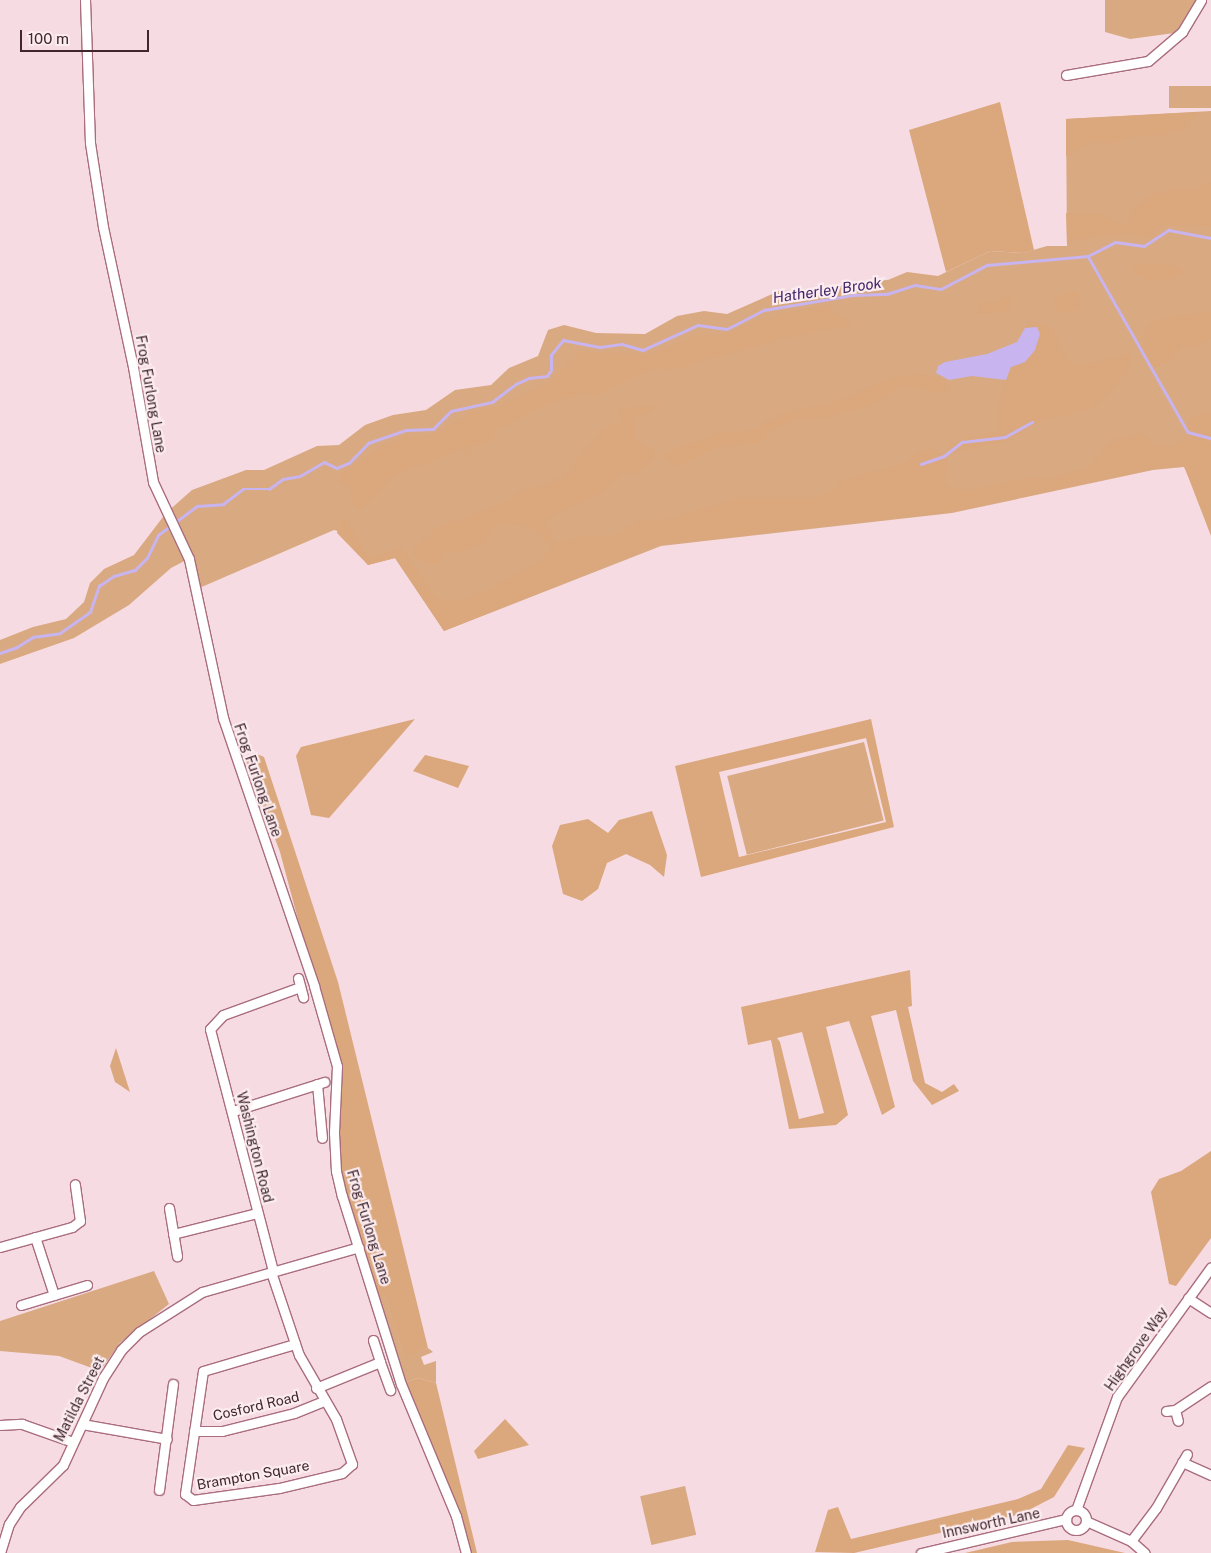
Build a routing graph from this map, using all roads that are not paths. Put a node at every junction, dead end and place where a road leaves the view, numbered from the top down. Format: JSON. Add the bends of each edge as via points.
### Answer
{"nodes":[{"id":1,"x":85,"y":0,"type":"edge"},
{"id":2,"x":1201,"y":0,"type":"edge"},
{"id":3,"x":1066,"y":75,"type":"dead end"},
{"id":4,"x":302,"y":997,"type":"dead end"},
{"id":5,"x":233,"y":1110,"type":"junction"},
{"id":6,"x":322,"y":1138,"type":"dead end"},
{"id":7,"x":75,"y":1184,"type":"dead end"},
{"id":8,"x":169,"y":1208,"type":"dead end"},
{"id":9,"x":257,"y":1212,"type":"junction"},
{"id":10,"x":173,"y":1234,"type":"junction"},
{"id":11,"x":35,"y":1237,"type":"junction"},
{"id":12,"x":359,"y":1247,"type":"junction"},
{"id":13,"x":0,"y":1248,"type":"edge"},
{"id":14,"x":177,"y":1256,"type":"dead end"},
{"id":15,"x":1211,"y":1267,"type":"edge"},
{"id":16,"x":272,"y":1272,"type":"junction"},
{"id":17,"x":87,"y":1285,"type":"dead end"},
{"id":18,"x":54,"y":1295,"type":"junction"},
{"id":19,"x":1188,"y":1298,"type":"junction"},
{"id":20,"x":21,"y":1305,"type":"dead end"},
{"id":21,"x":1211,"y":1313,"type":"edge"},
{"id":22,"x":373,"y":1340,"type":"dead end"},
{"id":23,"x":295,"y":1344,"type":"junction"},
{"id":24,"x":380,"y":1362,"type":"junction"},
{"id":25,"x":173,"y":1384,"type":"dead end"},
{"id":26,"x":1211,"y":1386,"type":"edge"},
{"id":27,"x":316,"y":1388,"type":"junction"},
{"id":28,"x":390,"y":1390,"type":"dead end"},
{"id":29,"x":324,"y":1401,"type":"junction"},
{"id":30,"x":1175,"y":1410,"type":"junction"},
{"id":31,"x":1166,"y":1412,"type":"dead end"},
{"id":32,"x":1178,"y":1421,"type":"dead end"},
{"id":33,"x":82,"y":1424,"type":"junction"},
{"id":34,"x":0,"y":1425,"type":"edge"},
{"id":35,"x":194,"y":1431,"type":"junction"},
{"id":36,"x":167,"y":1439,"type":"junction"},
{"id":37,"x":73,"y":1442,"type":"junction"},
{"id":38,"x":1211,"y":1475,"type":"edge"},
{"id":39,"x":159,"y":1490,"type":"dead end"},
{"id":40,"x":1076,"y":1510,"type":"junction"},
{"id":41,"x":1066,"y":1519,"type":"junction"},
{"id":42,"x":1086,"y":1521,"type":"junction"},
{"id":43,"x":1131,"y":1541,"type":"junction"},
{"id":44,"x":0,"y":1552,"type":"edge"},
{"id":45,"x":466,"y":1553,"type":"edge"},
{"id":46,"x":921,"y":1553,"type":"edge"},
{"id":47,"x":1145,"y":1553,"type":"edge"}],
"edges":[{"from":1,"to":12,"type":"street","name":"Frog Furlong Lane","via":[[90,143],[102,227],[133,367],[153,482],[178,534],[197,589],[234,758],[314,986],[337,1066],[336,1171]]},
{"from":2,"to":3,"type":"street","via":[[1182,32],[1148,61]]},
{"from":4,"to":5,"type":"street","name":"Washington Road","via":[[299,983],[223,1015],[210,1029]]},
{"from":5,"to":6,"type":"street","via":[[320,1083]]},
{"from":5,"to":9,"type":"street","name":"Washington Road"},
{"from":7,"to":11,"type":"street","via":[[80,1222]]},
{"from":8,"to":10,"type":"street"},
{"from":9,"to":10,"type":"street"},
{"from":9,"to":16,"type":"street","name":"Washington Road"},
{"from":10,"to":14,"type":"street"},
{"from":11,"to":13,"type":"street"},
{"from":11,"to":18,"type":"street"},
{"from":12,"to":16,"type":"street","name":"Matilda Street"},
{"from":12,"to":45,"type":"street","name":"Frog Furlong Lane","via":[[398,1376],[452,1508]]},
{"from":15,"to":19,"type":"street","name":"Highgrove Way"},
{"from":16,"to":23,"type":"street","name":"Brampton Square"},
{"from":16,"to":33,"type":"street","name":"Matilda Street","via":[[202,1292],[139,1332],[114,1360]]},
{"from":17,"to":18,"type":"street"},
{"from":18,"to":20,"type":"street"},
{"from":19,"to":21,"type":"street"},
{"from":19,"to":40,"type":"street","name":"Highgrove Way","via":[[1117,1397]]},
{"from":22,"to":24,"type":"street"},
{"from":23,"to":27,"type":"street","name":"Brampton Square"},
{"from":23,"to":35,"type":"street","name":"Brampton Square","via":[[203,1370]]},
{"from":24,"to":27,"type":"street"},
{"from":24,"to":28,"type":"street"},
{"from":25,"to":36,"type":"street"},
{"from":26,"to":30,"type":"street"},
{"from":27,"to":29,"type":"street","name":"Brampton Square"},
{"from":29,"to":35,"type":"street","name":"Cosford Road","via":[[294,1413],[222,1431]]},
{"from":29,"to":35,"type":"street","name":"Brampton Square","via":[[336,1419],[350,1468],[342,1473],[279,1488],[193,1500],[185,1494]]},
{"from":30,"to":31,"type":"street"},
{"from":30,"to":32,"type":"street"},
{"from":33,"to":36,"type":"street"},
{"from":33,"to":37,"type":"street","name":"Matilda Street"},
{"from":34,"to":37,"type":"street","via":[[22,1424]]},
{"from":36,"to":39,"type":"street"},
{"from":37,"to":44,"type":"street","name":"Matilda Street","via":[[56,1474],[13,1517]]},
{"from":38,"to":43,"type":"street","via":[[1184,1458],[1156,1508]]},
{"from":40,"to":41,"type":"street"},
{"from":40,"to":42,"type":"street","via":[[1082,1512]]},
{"from":41,"to":42,"type":"street","via":[[1070,1527],[1077,1530]]},
{"from":41,"to":46,"type":"street","name":"Innsworth Lane"},
{"from":42,"to":43,"type":"street"},
{"from":43,"to":47,"type":"street"}]}
